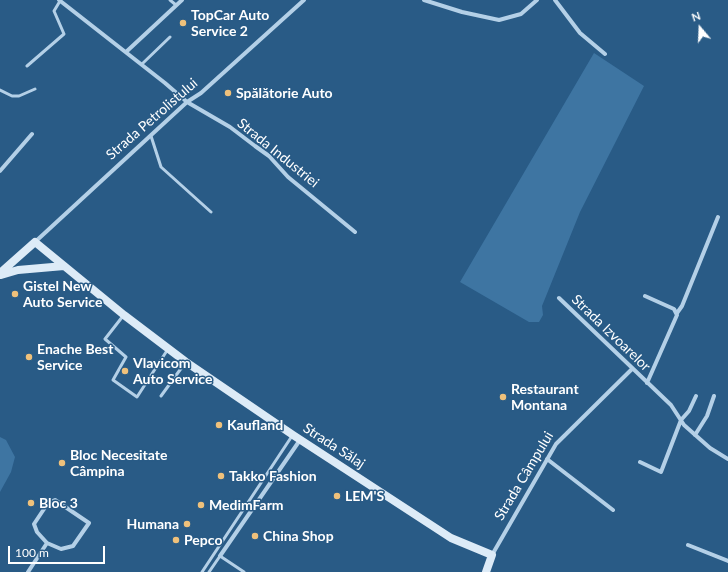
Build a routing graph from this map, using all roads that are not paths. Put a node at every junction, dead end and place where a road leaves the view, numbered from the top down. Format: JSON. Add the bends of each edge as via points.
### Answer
{"nodes":[{"id":1,"x":60,"y":0,"type":"edge"},
{"id":2,"x":170,"y":0,"type":"edge"},
{"id":3,"x":182,"y":0,"type":"edge"},
{"id":4,"x":304,"y":0,"type":"edge"},
{"id":5,"x":424,"y":0,"type":"edge"},
{"id":6,"x":537,"y":0,"type":"edge"},
{"id":7,"x":555,"y":0,"type":"edge"},
{"id":8,"x":176,"y":5,"type":"junction"},
{"id":9,"x":170,"y":37,"type":"dead end"},
{"id":10,"x":126,"y":52,"type":"junction"},
{"id":11,"x":605,"y":54,"type":"dead end"},
{"id":12,"x":142,"y":64,"type":"junction"},
{"id":13,"x":27,"y":66,"type":"dead end"},
{"id":14,"x":35,"y":89,"type":"dead end"},
{"id":15,"x":0,"y":90,"type":"edge"},
{"id":16,"x":187,"y":102,"type":"junction"},
{"id":17,"x":32,"y":134,"type":"dead end"},
{"id":18,"x":150,"y":136,"type":"junction"},
{"id":19,"x":0,"y":171,"type":"edge"},
{"id":20,"x":211,"y":212,"type":"dead end"},
{"id":21,"x":718,"y":217,"type":"dead end"},
{"id":22,"x":355,"y":232,"type":"dead end"},
{"id":23,"x":35,"y":242,"type":"junction"},
{"id":24,"x":64,"y":266,"type":"junction"},
{"id":25,"x":0,"y":274,"type":"edge"},
{"id":26,"x":646,"y":296,"type":"dead end"},
{"id":27,"x":559,"y":298,"type":"dead end"},
{"id":28,"x":677,"y":313,"type":"junction"},
{"id":29,"x":124,"y":315,"type":"junction"},
{"id":30,"x":168,"y":349,"type":"junction"},
{"id":31,"x":186,"y":362,"type":"junction"},
{"id":32,"x":632,"y":369,"type":"junction"},
{"id":33,"x":647,"y":383,"type":"junction"},
{"id":34,"x":162,"y":396,"type":"dead end"},
{"id":35,"x":696,"y":396,"type":"dead end"},
{"id":36,"x":714,"y":396,"type":"dead end"},
{"id":37,"x":681,"y":420,"type":"junction"},
{"id":38,"x":695,"y":435,"type":"junction"},
{"id":39,"x":297,"y":437,"type":"junction"},
{"id":40,"x":547,"y":458,"type":"junction"},
{"id":41,"x":727,"y":458,"type":"edge"},
{"id":42,"x":640,"y":462,"type":"dead end"},
{"id":43,"x":613,"y":510,"type":"dead end"},
{"id":44,"x":47,"y":544,"type":"junction"},
{"id":45,"x":688,"y":545,"type":"dead end"},
{"id":46,"x":492,"y":555,"type":"junction"},
{"id":47,"x":220,"y":556,"type":"junction"},
{"id":48,"x":728,"y":561,"type":"edge"},
{"id":49,"x":28,"y":572,"type":"edge"},
{"id":50,"x":202,"y":572,"type":"edge"},
{"id":51,"x":209,"y":572,"type":"edge"},
{"id":52,"x":244,"y":572,"type":"edge"},
{"id":53,"x":486,"y":572,"type":"edge"}],
"edges":[{"from":1,"to":10,"type":"street","name":"Strada Industriei"},
{"from":1,"to":13,"type":"lane","via":[[54,11],[64,34]]},
{"from":2,"to":8,"type":"lane"},
{"from":3,"to":8,"type":"street"},
{"from":4,"to":16,"type":"street","name":"Strada Petrolistului","via":[[201,94]]},
{"from":5,"to":6,"type":"street","via":[[499,20],[521,14]]},
{"from":7,"to":11,"type":"street","via":[[580,33]]},
{"from":8,"to":10,"type":"street"},
{"from":9,"to":12,"type":"lane"},
{"from":10,"to":12,"type":"street","name":"Strada Industriei"},
{"from":12,"to":16,"type":"street","name":"Strada Industriei"},
{"from":14,"to":15,"type":"lane","via":[[19,96],[12,96]]},
{"from":16,"to":18,"type":"street","name":"Strada Petrolistului"},
{"from":16,"to":22,"type":"street","name":"Strada Industriei","via":[[230,127],[269,156],[288,177]]},
{"from":17,"to":19,"type":"street"},
{"from":18,"to":20,"type":"lane","via":[[161,167]]},
{"from":18,"to":23,"type":"street","name":"Strada Petrolistului"},
{"from":21,"to":28,"type":"street","name":"Strada Izvoarelor"},
{"from":23,"to":24,"type":"street","name":"Strada Sălaj"},
{"from":23,"to":25,"type":"street","name":"Strada Petrolistului"},
{"from":24,"to":25,"type":"street"},
{"from":24,"to":29,"type":"street","name":"Strada Sălaj"},
{"from":26,"to":28,"type":"street","via":[[674,309]]},
{"from":27,"to":32,"type":"street","name":"Strada Izvoarelor"},
{"from":28,"to":33,"type":"street","name":"Strada Izvoarelor"},
{"from":29,"to":30,"type":"street","name":"Strada Sălaj"},
{"from":29,"to":30,"type":"lane","via":[[104,339],[126,357],[114,380],[137,397]]},
{"from":30,"to":31,"type":"street","name":"Strada Sălaj"},
{"from":31,"to":34,"type":"lane"},
{"from":31,"to":39,"type":"street","name":"Strada Sălaj"},
{"from":32,"to":33,"type":"street","name":"Strada Izvoarelor"},
{"from":32,"to":40,"type":"street","name":"Strada Câmpului","via":[[562,437]]},
{"from":33,"to":37,"type":"street","name":"Strada Izvoarelor","via":[[671,404]]},
{"from":35,"to":37,"type":"street","via":[[690,411]]},
{"from":36,"to":38,"type":"street","via":[[707,416]]},
{"from":37,"to":38,"type":"street","name":"Strada Izvoarelor"},
{"from":37,"to":42,"type":"street","via":[[661,472]]},
{"from":38,"to":41,"type":"street","name":"Strada Izvoarelor"},
{"from":39,"to":46,"type":"street","name":"Strada Sălaj","via":[[451,538]]},
{"from":39,"to":47,"type":"street"},
{"from":39,"to":50,"type":"lane"},
{"from":40,"to":43,"type":"street"},
{"from":40,"to":46,"type":"street","name":"Strada Câmpului"},
{"from":44,"to":44,"type":"street","via":[[61,549],[73,546],[89,523],[55,500],[48,503],[34,524]]},
{"from":44,"to":49,"type":"street"},
{"from":45,"to":48,"type":"street"},
{"from":46,"to":53,"type":"street","name":"Strada Câmpului"},
{"from":47,"to":51,"type":"lane"},
{"from":47,"to":52,"type":"lane"}]}
